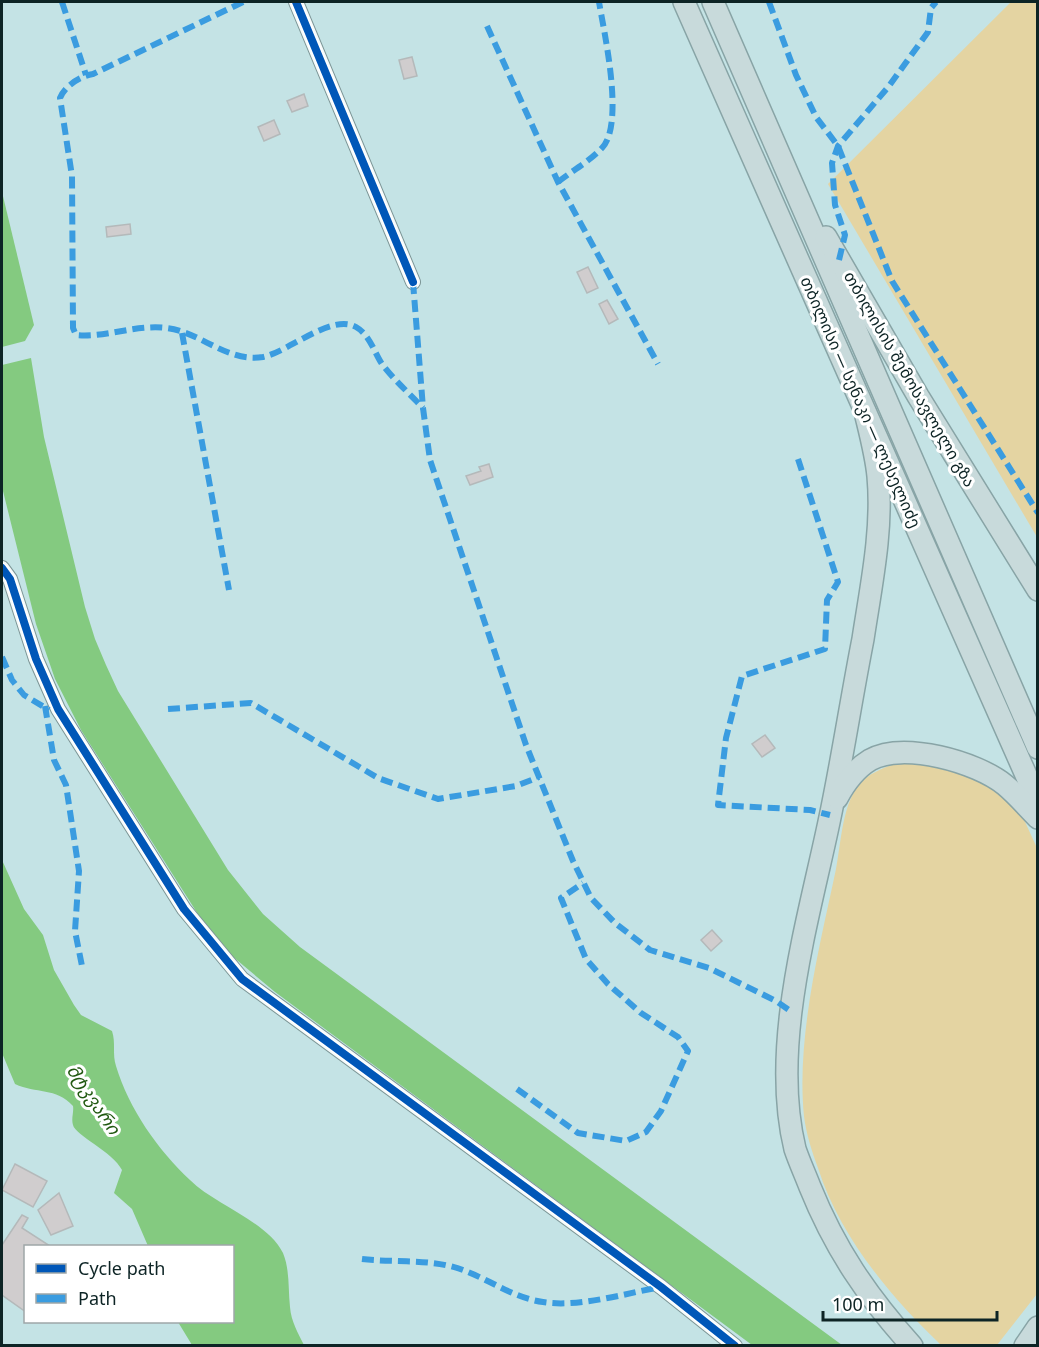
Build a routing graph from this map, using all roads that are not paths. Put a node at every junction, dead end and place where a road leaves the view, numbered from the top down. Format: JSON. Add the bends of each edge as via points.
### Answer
{"nodes":[{"id":1,"x":296,"y":2,"type":"edge"},
{"id":2,"x":684,"y":2,"type":"edge"},
{"id":3,"x":713,"y":2,"type":"edge"},
{"id":4,"x":785,"y":166,"type":"junction"},
{"id":5,"x":413,"y":282,"type":"dead end"},
{"id":6,"x":865,"y":412,"type":"junction"},
{"id":7,"x":2,"y":568,"type":"edge"},
{"id":8,"x":1038,"y":590,"type":"edge"},
{"id":9,"x":1038,"y":747,"type":"edge"},
{"id":10,"x":1038,"y":802,"type":"edge"},
{"id":11,"x":831,"y":809,"type":"junction"},
{"id":12,"x":1038,"y":818,"type":"edge"},
{"id":13,"x":1038,"y":1327,"type":"edge"},
{"id":14,"x":735,"y":1346,"type":"edge"},
{"id":15,"x":912,"y":1346,"type":"edge"},
{"id":16,"x":1025,"y":1346,"type":"edge"}],
"edges":[{"from":1,"to":5,"type":"street"},
{"from":2,"to":6,"type":"highway","name":"თბილისი — სენაკი — ლესელიძე"},
{"from":3,"to":4,"type":"highway","name":"თბილისი — სენაკი — ლესელიძე"},
{"from":4,"to":8,"type":"highway","name":"თბილისის შემოსავლელი გზა","via":[[918,396]]},
{"from":4,"to":9,"type":"highway","name":"თბილისი — სენაკი — ლესელიძე"},
{"from":6,"to":10,"type":"highway","name":"თბილისი — სენაკი — ლესელიძე"},
{"from":6,"to":11,"type":"highway","via":[[878,476],[877,524],[864,639]]},
{"from":7,"to":14,"type":"street","via":[[10,579],[36,659],[58,709],[184,909],[242,979],[661,1287]]},
{"from":11,"to":12,"type":"highway","via":[[858,769],[880,756],[905,753],[945,759],[981,771],[1005,784]]},
{"from":11,"to":15,"type":"highway","via":[[792,1012],[788,1098],[795,1149],[844,1258],[881,1312]]},
{"from":13,"to":16,"type":"highway"}]}
